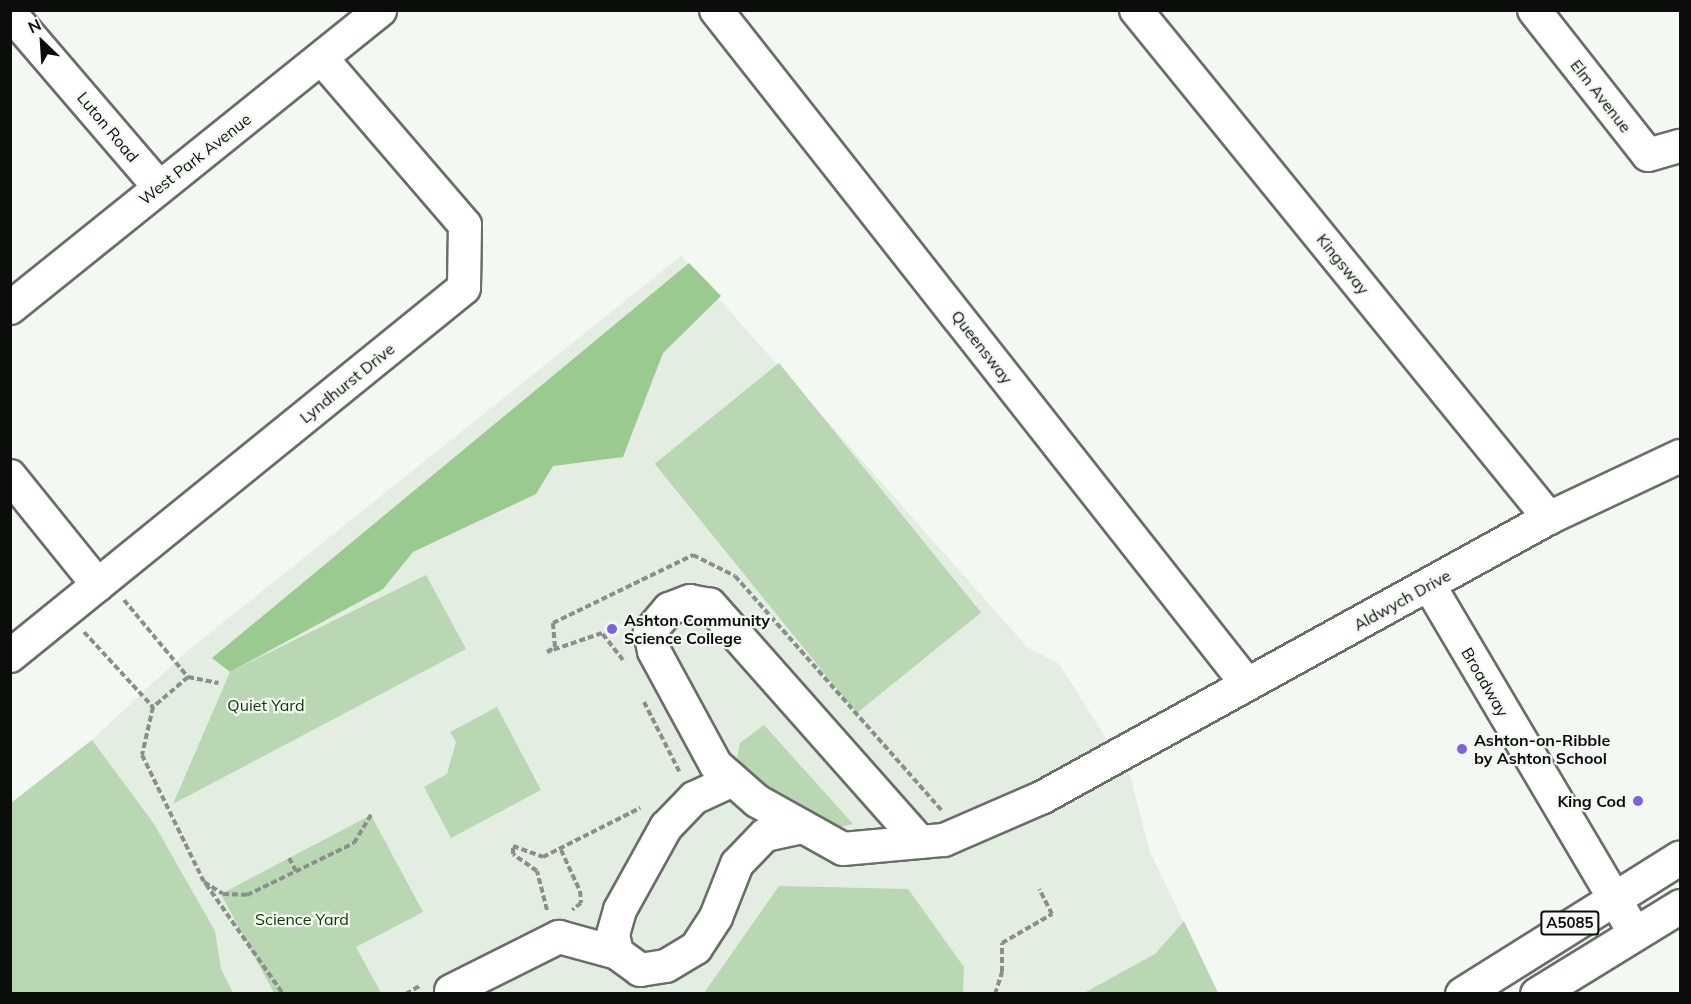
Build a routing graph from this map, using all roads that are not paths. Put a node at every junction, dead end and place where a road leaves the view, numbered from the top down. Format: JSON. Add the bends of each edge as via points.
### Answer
{"nodes":[{"id":1,"x":380,"y":10,"type":"edge"},
{"id":2,"x":716,"y":10,"type":"edge"},
{"id":3,"x":1136,"y":10,"type":"edge"},
{"id":4,"x":1534,"y":10,"type":"edge"},
{"id":5,"x":10,"y":13,"type":"edge"},
{"id":6,"x":322,"y":59,"type":"junction"},
{"id":7,"x":1680,"y":146,"type":"edge"},
{"id":8,"x":159,"y":187,"type":"junction"},
{"id":9,"x":10,"y":308,"type":"edge"},
{"id":10,"x":1680,"y":456,"type":"edge"},
{"id":11,"x":10,"y":476,"type":"edge"},
{"id":12,"x":1549,"y":518,"type":"junction"},
{"id":13,"x":103,"y":581,"type":"junction"},
{"id":14,"x":1429,"y":585,"type":"junction"},
{"id":15,"x":10,"y":656,"type":"edge"},
{"id":16,"x":1247,"y":684,"type":"junction"},
{"id":17,"x":733,"y":780,"type":"junction"},
{"id":18,"x":803,"y":827,"type":"junction"},
{"id":19,"x":920,"y":842,"type":"junction"},
{"id":20,"x":1680,"y":857,"type":"edge"},
{"id":21,"x":1612,"y":895,"type":"junction"},
{"id":22,"x":1680,"y":906,"type":"edge"},
{"id":23,"x":1635,"y":933,"type":"junction"},
{"id":24,"x":617,"y":953,"type":"junction"},
{"id":25,"x":442,"y":985,"type":"road end"},
{"id":26,"x":1462,"y":993,"type":"edge"},
{"id":27,"x":1537,"y":993,"type":"edge"}],
"edges":[{"from":1,"to":6,"type":"street","name":"West Park Avenue"},
{"from":2,"to":16,"type":"street","name":"Queensway"},
{"from":3,"to":12,"type":"street","name":"Kingsway"},
{"from":4,"to":7,"type":"street","name":"Elm Avenue","via":[[1648,155]]},
{"from":5,"to":8,"type":"street","name":"Luton Road"},
{"from":6,"to":8,"type":"street","name":"West Park Avenue"},
{"from":6,"to":13,"type":"street","name":"Lyndhurst Drive","via":[[465,225],[464,288]]},
{"from":8,"to":9,"type":"street","name":"West Park Avenue"},
{"from":10,"to":12,"type":"street","name":"Aldwych Drive"},
{"from":11,"to":13,"type":"street"},
{"from":12,"to":14,"type":"street","name":"Aldwych Drive"},
{"from":13,"to":15,"type":"street","name":"Lyndhurst Drive"},
{"from":14,"to":16,"type":"street","name":"Aldwych Drive"},
{"from":14,"to":21,"type":"street","name":"Broadway"},
{"from":16,"to":19,"type":"street","name":"Aldwych Drive","via":[[1043,797],[944,840]]},
{"from":17,"to":18,"type":"street","name":"Aldwych Drive","via":[[757,801]]},
{"from":17,"to":19,"type":"street","name":"Aldwych Drive","via":[[716,765],[654,651],[650,632],[669,609],[690,601],[710,605],[734,628]]},
{"from":17,"to":24,"type":"street","via":[[694,798],[666,827],[620,910],[614,935]]},
{"from":18,"to":19,"type":"street","name":"Aldwych Drive","via":[[843,849]]},
{"from":18,"to":24,"type":"street","via":[[765,835],[737,864],[716,917],[696,948],[681,959],[640,970]]},
{"from":20,"to":21,"type":"highway","number":"A5085"},
{"from":21,"to":23,"type":"street","name":"Broadway"},
{"from":21,"to":26,"type":"highway","number":"A5085"},
{"from":22,"to":23,"type":"highway","number":"A5085"},
{"from":23,"to":27,"type":"highway","number":"A5085"},
{"from":24,"to":25,"type":"street","via":[[560,937]]}]}
